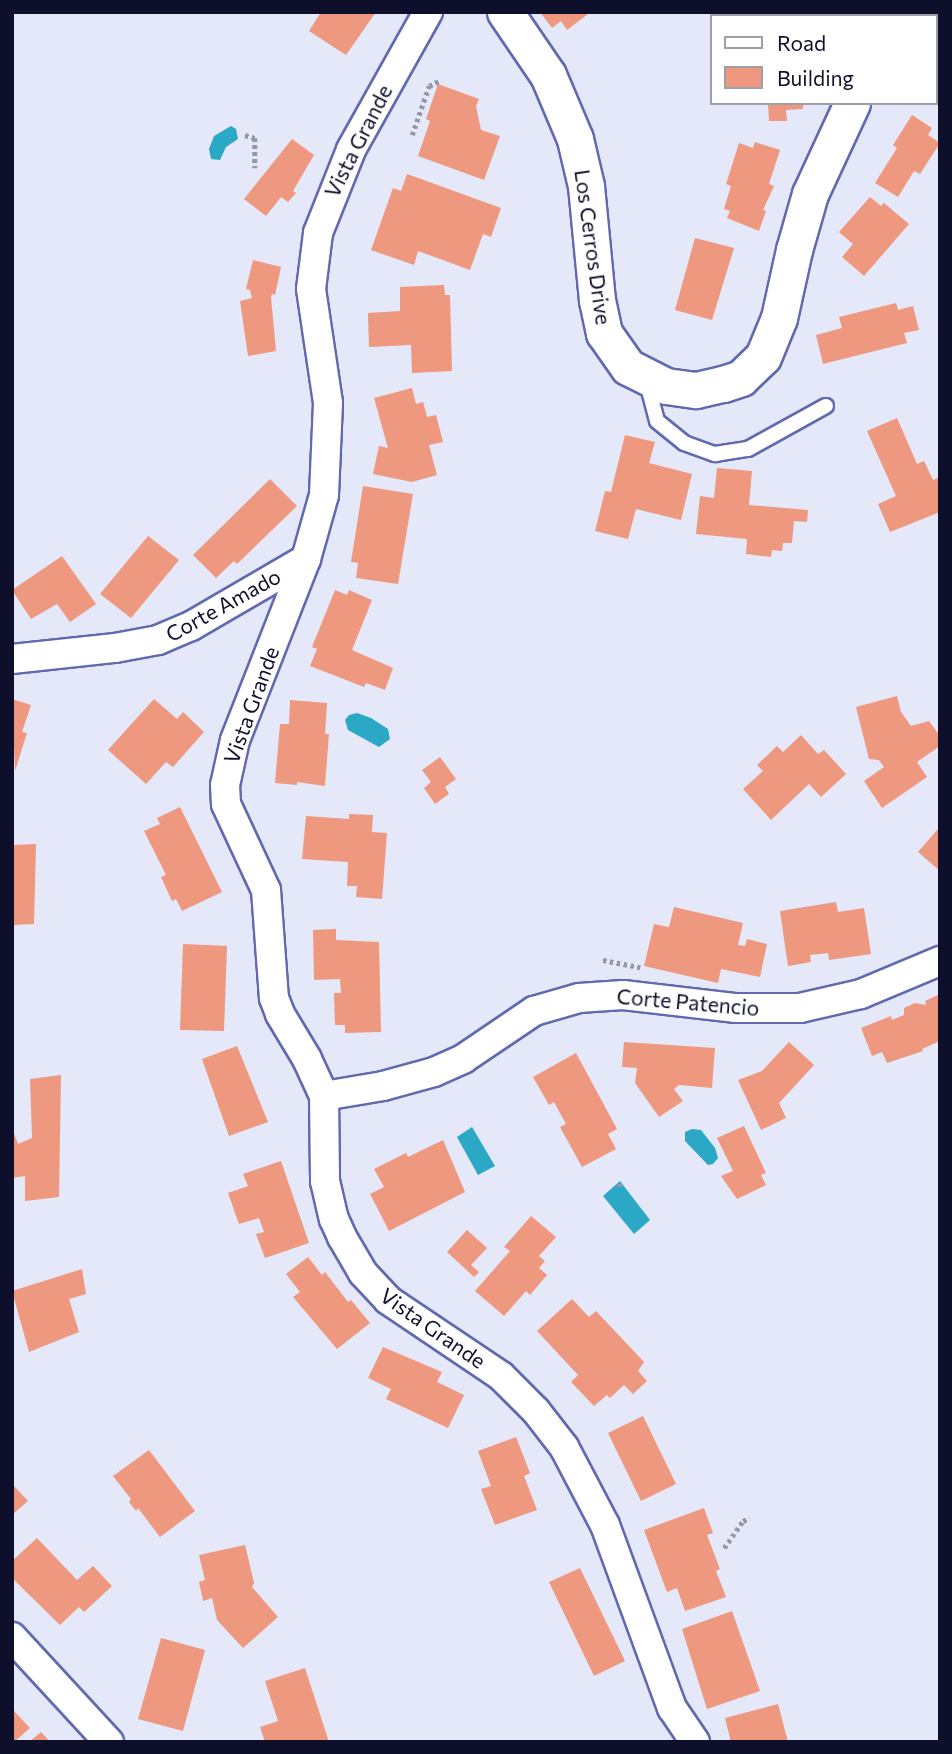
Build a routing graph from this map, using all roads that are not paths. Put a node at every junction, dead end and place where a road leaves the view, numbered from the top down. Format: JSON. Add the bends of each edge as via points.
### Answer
{"nodes":[{"id":1,"x":428,"y":12,"type":"edge"},
{"id":2,"x":505,"y":12,"type":"edge"},
{"id":3,"x":851,"y":105,"type":"edge"},
{"id":4,"x":646,"y":378,"type":"junction"},
{"id":5,"x":826,"y":406,"type":"dead end"},
{"id":6,"x":306,"y":559,"type":"junction"},
{"id":7,"x":12,"y":659,"type":"edge"},
{"id":8,"x":940,"y":961,"type":"edge"},
{"id":9,"x":324,"y":1096,"type":"junction"},
{"id":10,"x":12,"y":1637,"type":"edge"},
{"id":11,"x":672,"y":1708,"type":"junction"},
{"id":12,"x":109,"y":1742,"type":"edge"},
{"id":13,"x":673,"y":1742,"type":"edge"},
{"id":14,"x":695,"y":1742,"type":"edge"}],
"edges":[{"from":1,"to":6,"type":"street","name":"Vista Grande","via":[[340,172],[313,252],[311,289],[326,384],[328,447],[324,495]]},
{"from":2,"to":4,"type":"street","name":"Los Cerros Drive","via":[[544,68],[575,139],[586,186],[604,333],[621,360]]},
{"from":3,"to":4,"type":"street","name":"Los Cerros Drive","via":[[810,194],[779,318],[763,357],[741,378],[705,389],[677,388]]},
{"from":4,"to":5,"type":"lane","via":[[657,421],[684,443],[715,454],[748,449]]},
{"from":6,"to":7,"type":"street","name":"Corte Amado","via":[[191,626],[158,640]]},
{"from":6,"to":9,"type":"street","name":"Vista Grande","via":[[234,740],[225,785],[230,819],[266,890],[274,998]]},
{"from":8,"to":9,"type":"street","name":"Corte Patencio","via":[[862,994],[800,1008],[736,1009],[623,995],[579,998],[527,1015],[463,1059],[435,1072]]},
{"from":9,"to":11,"type":"street","name":"Vista Grande","via":[[327,1191],[334,1219],[352,1256],[388,1300],[501,1376],[564,1447],[605,1525]]},
{"from":10,"to":12,"type":"street"},
{"from":11,"to":13,"type":"street","name":"Vista Grande"},
{"from":11,"to":14,"type":"street","name":"Vista Grande"}]}
